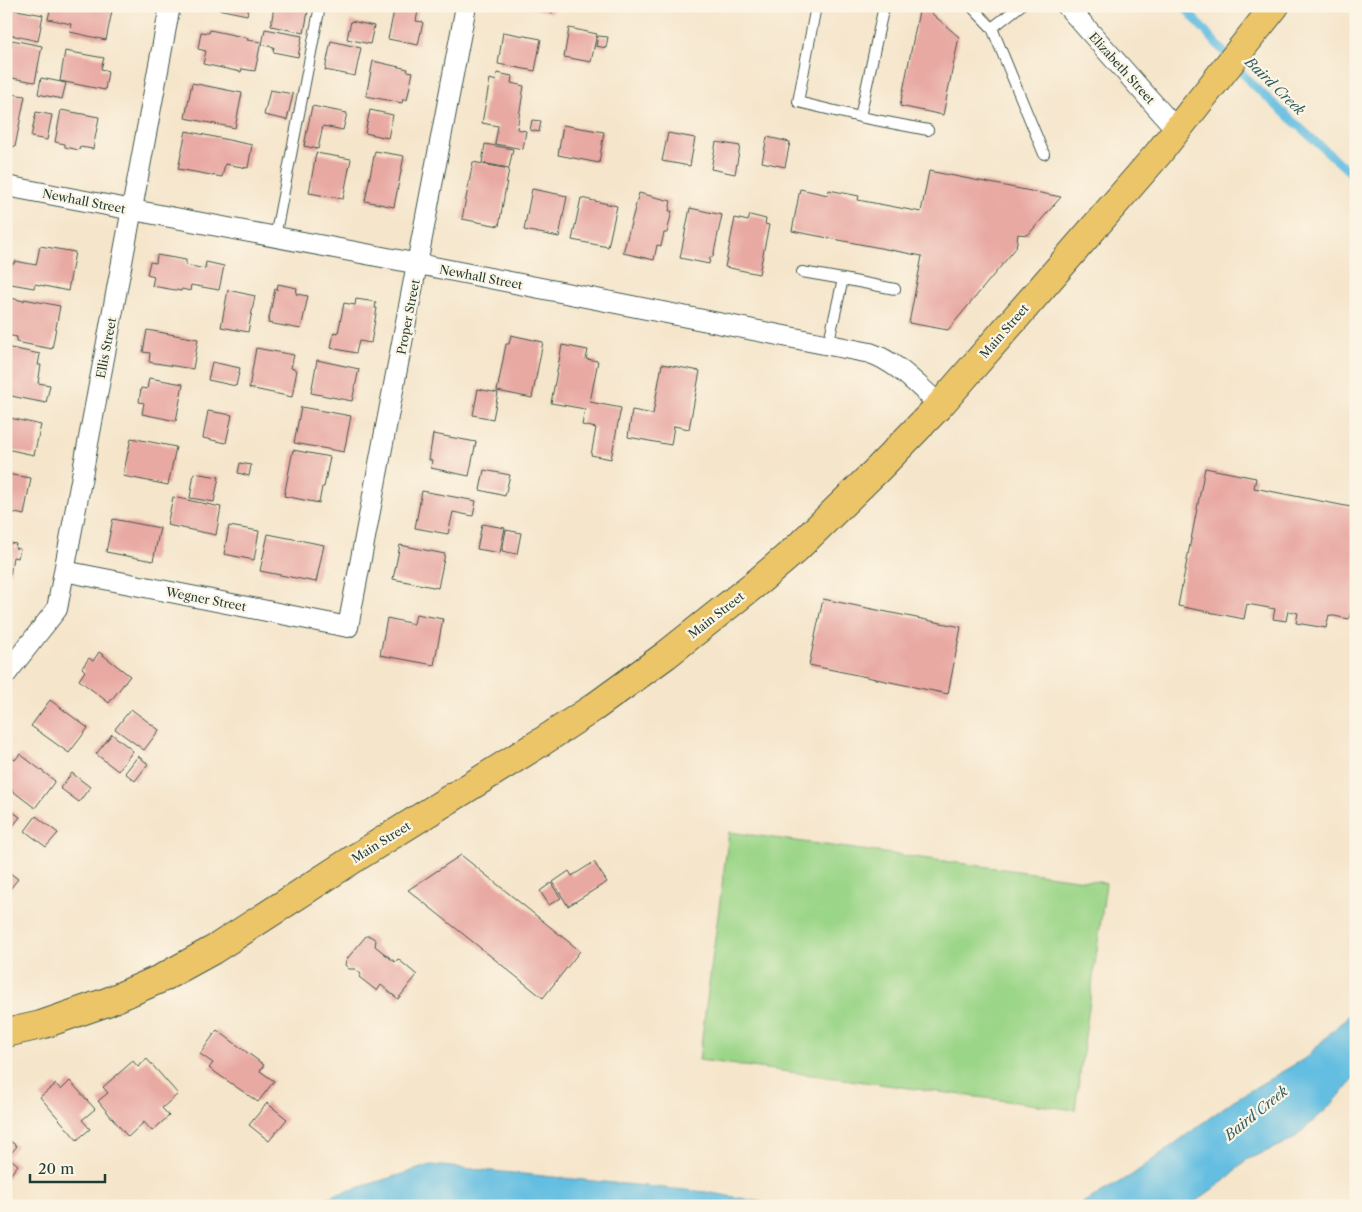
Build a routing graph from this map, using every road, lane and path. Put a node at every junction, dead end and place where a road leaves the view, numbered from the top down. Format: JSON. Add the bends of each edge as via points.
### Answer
{"nodes":[{"id":1,"x":170,"y":6,"type":"edge"},
{"id":2,"x":320,"y":6,"type":"edge"},
{"id":3,"x":466,"y":6,"type":"edge"},
{"id":4,"x":816,"y":6,"type":"edge"},
{"id":5,"x":884,"y":6,"type":"edge"},
{"id":6,"x":971,"y":6,"type":"edge"},
{"id":7,"x":1020,"y":6,"type":"edge"},
{"id":8,"x":1067,"y":6,"type":"edge"},
{"id":9,"x":1275,"y":6,"type":"edge"},
{"id":10,"x":992,"y":28,"type":"junction"},
{"id":11,"x":860,"y":117,"type":"junction"},
{"id":12,"x":1176,"y":129,"type":"junction"},
{"id":13,"x":928,"y":130,"type":"dead end"},
{"id":14,"x":1044,"y":154,"type":"dead end"},
{"id":15,"x":6,"y":186,"type":"edge"},
{"id":16,"x":132,"y":210,"type":"junction"},
{"id":17,"x":275,"y":237,"type":"junction"},
{"id":18,"x":418,"y":264,"type":"junction"},
{"id":19,"x":802,"y":272,"type":"dead end"},
{"id":20,"x":843,"y":279,"type":"junction"},
{"id":21,"x":895,"y":288,"type":"dead end"},
{"id":22,"x":828,"y":345,"type":"junction"},
{"id":23,"x":940,"y":405,"type":"junction"},
{"id":24,"x":64,"y":571,"type":"junction"},
{"id":25,"x":348,"y":626,"type":"joint"},
{"id":26,"x":6,"y":674,"type":"edge"},
{"id":27,"x":6,"y":1033,"type":"edge"}],
"edges":[{"from":1,"to":16,"type":"street","name":"Ellis Street"},
{"from":2,"to":17,"type":"lane"},
{"from":3,"to":18,"type":"street","name":"Proper Street"},
{"from":4,"to":11,"type":"lane","via":[[798,102]]},
{"from":5,"to":11,"type":"lane"},
{"from":6,"to":10,"type":"lane"},
{"from":7,"to":10,"type":"lane"},
{"from":8,"to":12,"type":"street","name":"Elizabeth Street"},
{"from":9,"to":12,"type":"main road","name":"Main Street"},
{"from":10,"to":14,"type":"lane"},
{"from":11,"to":13,"type":"lane"},
{"from":12,"to":23,"type":"main road","name":"Main Street"},
{"from":15,"to":16,"type":"street","name":"Newhall Street"},
{"from":16,"to":17,"type":"street","name":"Newhall Street"},
{"from":16,"to":24,"type":"street","name":"Ellis Street"},
{"from":17,"to":18,"type":"street","name":"Newhall Street"},
{"from":18,"to":22,"type":"street","name":"Newhall Street"},
{"from":18,"to":25,"type":"street","name":"Proper Street"},
{"from":19,"to":20,"type":"lane"},
{"from":20,"to":21,"type":"lane"},
{"from":20,"to":22,"type":"lane"},
{"from":22,"to":23,"type":"street","name":"Newhall Street","via":[[881,357]]},
{"from":23,"to":27,"type":"main road","name":"Main Street","via":[[795,550],[666,655],[593,708],[213,950],[162,978],[107,1002],[41,1025]]},
{"from":24,"to":25,"type":"street","name":"Wegner Street"},
{"from":24,"to":26,"type":"street","name":"Ellis Street","via":[[57,608]]}]}
